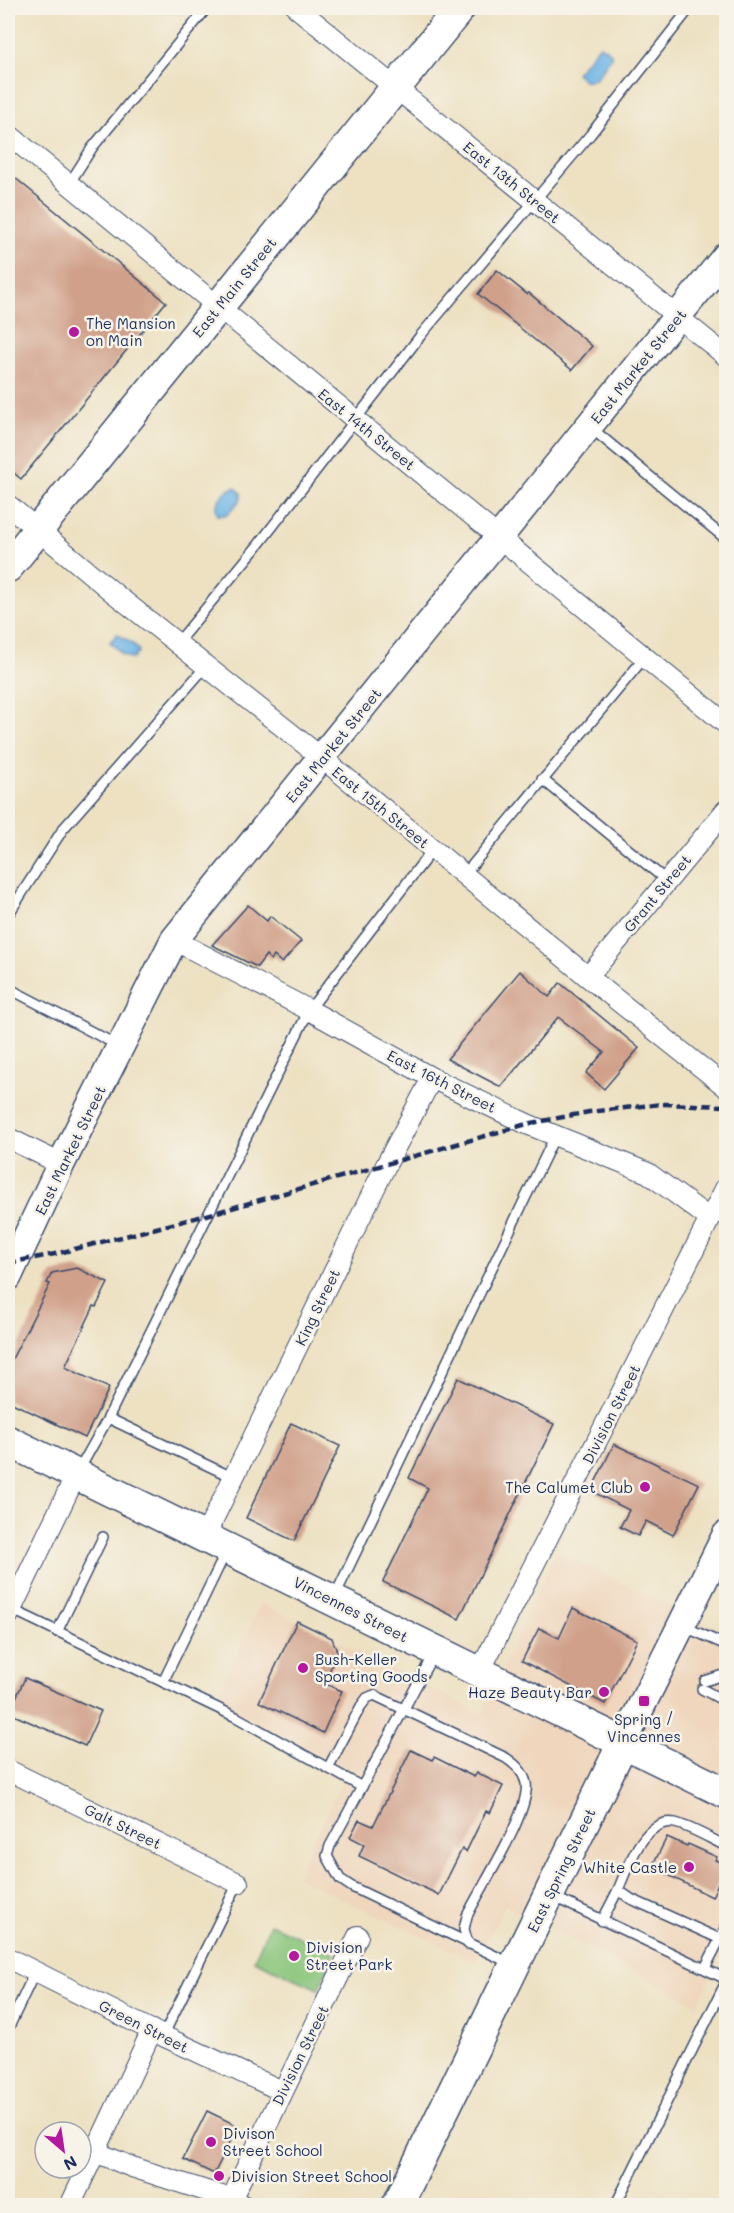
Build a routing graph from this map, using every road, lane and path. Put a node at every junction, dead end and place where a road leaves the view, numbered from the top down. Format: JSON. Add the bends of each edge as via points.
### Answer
{"nodes":[{"id":1,"x":207,"y":8,"type":"edge"},
{"id":2,"x":297,"y":8,"type":"edge"},
{"id":3,"x":435,"y":8,"type":"edge"},
{"id":4,"x":460,"y":8,"type":"edge"},
{"id":5,"x":690,"y":8,"type":"edge"},
{"id":6,"x":388,"y":81,"type":"junction"},
{"id":7,"x":8,"y":134,"type":"edge"},
{"id":8,"x":69,"y":184,"type":"junction"},
{"id":9,"x":534,"y":200,"type":"junction"},
{"id":10,"x":726,"y":256,"type":"edge"},
{"id":11,"x":211,"y":301,"type":"junction"},
{"id":12,"x":678,"y":316,"type":"junction"},
{"id":13,"x":726,"y":356,"type":"edge"},
{"id":14,"x":355,"y":420,"type":"junction"},
{"id":15,"x":589,"y":427,"type":"junction"},
{"id":16,"x":19,"y":522,"type":"edge"},
{"id":17,"x":500,"y":538,"type":"junction"},
{"id":18,"x":726,"y":539,"type":"edge"},
{"id":19,"x":8,"y":567,"type":"edge"},
{"id":20,"x":178,"y":642,"type":"junction"},
{"id":21,"x":645,"y":657,"type":"junction"},
{"id":22,"x":207,"y":665,"type":"junction"},
{"id":23,"x":726,"y":724,"type":"edge"},
{"id":24,"x":322,"y":758,"type":"junction"},
{"id":25,"x":542,"y":780,"type":"junction"},
{"id":26,"x":726,"y":810,"type":"edge"},
{"id":27,"x":433,"y":849,"type":"junction"},
{"id":28,"x":464,"y":875,"type":"junction"},
{"id":29,"x":667,"y":881,"type":"junction"},
{"id":30,"x":8,"y":915,"type":"edge"},
{"id":31,"x":174,"y":940,"type":"junction"},
{"id":32,"x":588,"y":976,"type":"junction"},
{"id":33,"x":8,"y":988,"type":"edge"},
{"id":34,"x":309,"y":1010,"type":"junction"},
{"id":35,"x":121,"y":1047,"type":"junction"},
{"id":36,"x":432,"y":1078,"type":"junction"},
{"id":37,"x":726,"y":1087,"type":"edge"},
{"id":38,"x":555,"y":1136,"type":"junction"},
{"id":39,"x":8,"y":1138,"type":"edge"},
{"id":40,"x":61,"y":1164,"type":"junction"},
{"id":41,"x":726,"y":1187,"type":"edge"},
{"id":42,"x":710,"y":1219,"type":"junction"},
{"id":43,"x":8,"y":1277,"type":"edge"},
{"id":44,"x":108,"y":1418,"type":"junction"},
{"id":45,"x":8,"y":1441,"type":"edge"},
{"id":46,"x":76,"y":1475,"type":"junction"},
{"id":47,"x":234,"y":1478,"type":"junction"},
{"id":48,"x":726,"y":1535,"type":"edge"},
{"id":49,"x":103,"y":1537,"type":"dead end"},
{"id":50,"x":217,"y":1542,"type":"junction"},
{"id":51,"x":333,"y":1600,"type":"junction"},
{"id":52,"x":9,"y":1612,"type":"edge"},
{"id":53,"x":682,"y":1625,"type":"junction"},
{"id":54,"x":57,"y":1632,"type":"junction"},
{"id":55,"x":726,"y":1645,"type":"edge"},
{"id":56,"x":435,"y":1651,"type":"junction"},
{"id":57,"x":479,"y":1673,"type":"junction"},
{"id":58,"x":726,"y":1674,"type":"edge"},
{"id":59,"x":163,"y":1682,"type":"junction"},
{"id":60,"x":726,"y":1702,"type":"edge"},
{"id":61,"x":404,"y":1710,"type":"junction"},
{"id":62,"x":623,"y":1743,"type":"junction"},
{"id":63,"x":328,"y":1768,"type":"junction"},
{"id":64,"x":8,"y":1770,"type":"edge"},
{"id":65,"x":362,"y":1786,"type":"junction"},
{"id":66,"x":726,"y":1793,"type":"edge"},
{"id":67,"x":726,"y":1846,"type":"edge"},
{"id":68,"x":238,"y":1883,"type":"joint"},
{"id":69,"x":618,"y":1890,"type":"junction"},
{"id":70,"x":549,"y":1894,"type":"junction"},
{"id":71,"x":603,"y":1921,"type":"junction"},
{"id":72,"x":726,"y":1927,"type":"edge"},
{"id":73,"x":358,"y":1936,"type":"dead end"},
{"id":74,"x":720,"y":1939,"type":"junction"},
{"id":75,"x":468,"y":1944,"type":"junction"},
{"id":76,"x":8,"y":1958,"type":"edge"},
{"id":77,"x":514,"y":1965,"type":"junction"},
{"id":78,"x":705,"y":1968,"type":"junction"},
{"id":79,"x":35,"y":1972,"type":"junction"},
{"id":80,"x":726,"y":1981,"type":"edge"},
{"id":81,"x":8,"y":2029,"type":"edge"},
{"id":82,"x":158,"y":2033,"type":"junction"},
{"id":83,"x":282,"y":2091,"type":"junction"},
{"id":84,"x":95,"y":2152,"type":"junction"},
{"id":85,"x":235,"y":2203,"type":"edge"},
{"id":86,"x":70,"y":2205,"type":"edge"},
{"id":87,"x":397,"y":2205,"type":"edge"},
{"id":88,"x":615,"y":2205,"type":"edge"}],
"edges":[{"from":1,"to":8,"type":"lane","via":[[92,148]]},
{"from":2,"to":6,"type":"street","name":"East 13th Street"},
{"from":3,"to":6,"type":"main road","name":"East Main Street"},
{"from":4,"to":6,"type":"main road","name":"East Main Street"},
{"from":5,"to":9,"type":"lane"},
{"from":6,"to":9,"type":"street","name":"East 13th Street"},
{"from":6,"to":11,"type":"main road","name":"East Main Street"},
{"from":7,"to":8,"type":"street","name":"East 14th Street"},
{"from":8,"to":11,"type":"street","name":"East 14th Street"},
{"from":9,"to":12,"type":"street","name":"East 13th Street"},
{"from":9,"to":14,"type":"lane"},
{"from":10,"to":12,"type":"street","name":"East Market Street"},
{"from":11,"to":14,"type":"street","name":"East 14th Street"},
{"from":11,"to":16,"type":"main road","name":"East Main Street"},
{"from":12,"to":13,"type":"street","name":"East 13th Street"},
{"from":12,"to":15,"type":"street","name":"East Market Street"},
{"from":14,"to":17,"type":"street","name":"East 14th Street"},
{"from":14,"to":20,"type":"lane"},
{"from":15,"to":17,"type":"street","name":"East Market Street"},
{"from":15,"to":18,"type":"lane"},
{"from":16,"to":19,"type":"main road","name":"East Main Street"},
{"from":16,"to":20,"type":"street","name":"East 15th Street"},
{"from":17,"to":21,"type":"street","name":"East 14th Street"},
{"from":17,"to":24,"type":"street","name":"East Market Street"},
{"from":20,"to":22,"type":"street","name":"East 15th Street"},
{"from":21,"to":23,"type":"street","name":"East 14th Street"},
{"from":21,"to":25,"type":"lane"},
{"from":22,"to":24,"type":"street","name":"East 15th Street"},
{"from":22,"to":30,"type":"lane","via":[[63,829]]},
{"from":24,"to":27,"type":"street","name":"East 15th Street"},
{"from":24,"to":31,"type":"street","name":"East Market Street"},
{"from":25,"to":28,"type":"lane"},
{"from":25,"to":29,"type":"lane"},
{"from":26,"to":29,"type":"street","name":"Grant Street"},
{"from":27,"to":28,"type":"street","name":"East 15th Street"},
{"from":27,"to":34,"type":"lane"},
{"from":28,"to":32,"type":"street","name":"East 15th Street"},
{"from":29,"to":32,"type":"street","name":"Grant Street"},
{"from":31,"to":34,"type":"street","name":"East 16th Street"},
{"from":31,"to":35,"type":"street","name":"East Market Street"},
{"from":32,"to":37,"type":"street","name":"East 15th Street"},
{"from":33,"to":35,"type":"lane"},
{"from":34,"to":36,"type":"street","name":"East 16th Street"},
{"from":34,"to":44,"type":"lane"},
{"from":35,"to":40,"type":"street","name":"East Market Street"},
{"from":36,"to":38,"type":"street","name":"East 16th Street"},
{"from":36,"to":47,"type":"street","name":"King Street"},
{"from":38,"to":42,"type":"street","name":"East 16th Street","via":[[648,1173]]},
{"from":38,"to":51,"type":"lane"},
{"from":39,"to":40,"type":"street"},
{"from":40,"to":43,"type":"street","name":"East Market Street"},
{"from":41,"to":42,"type":"street","name":"Division Street"},
{"from":42,"to":57,"type":"street","name":"Division Street"},
{"from":44,"to":46,"type":"lane"},
{"from":44,"to":47,"type":"lane"},
{"from":45,"to":46,"type":"main road","name":"Vincennes Street"},
{"from":46,"to":50,"type":"main road","name":"Vincennes Street"},
{"from":46,"to":52,"type":"street"},
{"from":47,"to":50,"type":"street","name":"King Street"},
{"from":48,"to":53,"type":"street","name":"East Spring Street"},
{"from":49,"to":54,"type":"lane"},
{"from":50,"to":51,"type":"main road","name":"Vincennes Street"},
{"from":50,"to":59,"type":"lane"},
{"from":51,"to":56,"type":"main road","name":"Vincennes Street"},
{"from":52,"to":54,"type":"lane"},
{"from":53,"to":55,"type":"lane"},
{"from":53,"to":62,"type":"street","name":"East Spring Street"},
{"from":54,"to":59,"type":"lane"},
{"from":56,"to":57,"type":"main road","name":"Vincennes Street"},
{"from":56,"to":61,"type":"lane"},
{"from":57,"to":62,"type":"main road","name":"Vincennes Street"},
{"from":58,"to":60,"type":"lane","via":[[703,1685]]},
{"from":59,"to":63,"type":"lane"},
{"from":61,"to":63,"type":"lane","via":[[374,1695],[367,1698]]},
{"from":61,"to":65,"type":"lane"},
{"from":61,"to":75,"type":"lane","via":[[506,1758],[523,1774],[523,1808],[467,1916],[464,1929]]},
{"from":62,"to":66,"type":"main road","name":"Vincennes Street"},
{"from":62,"to":70,"type":"main road","name":"East Spring Street"},
{"from":63,"to":65,"type":"lane"},
{"from":64,"to":68,"type":"street","name":"Galt Street"},
{"from":65,"to":75,"type":"lane","via":[[327,1856],[340,1879]]},
{"from":67,"to":69,"type":"lane","via":[[674,1823],[658,1827],[640,1840]]},
{"from":68,"to":82,"type":"lane"},
{"from":69,"to":71,"type":"lane"},
{"from":69,"to":74,"type":"lane"},
{"from":70,"to":71,"type":"lane"},
{"from":70,"to":77,"type":"main road","name":"East Spring Street"},
{"from":71,"to":78,"type":"lane"},
{"from":72,"to":74,"type":"lane"},
{"from":73,"to":83,"type":"street","name":"Division Street"},
{"from":74,"to":78,"type":"lane"},
{"from":75,"to":77,"type":"lane"},
{"from":76,"to":79,"type":"street","name":"Green Street"},
{"from":77,"to":87,"type":"main road","name":"East Spring Street"},
{"from":78,"to":80,"type":"lane"},
{"from":79,"to":81,"type":"lane"},
{"from":79,"to":82,"type":"street","name":"Green Street"},
{"from":80,"to":88,"type":"lane"},
{"from":82,"to":83,"type":"street","name":"Green Street"},
{"from":82,"to":84,"type":"street"},
{"from":83,"to":85,"type":"street","name":"Division Street"},
{"from":84,"to":85,"type":"street"},
{"from":84,"to":86,"type":"street"}]}
